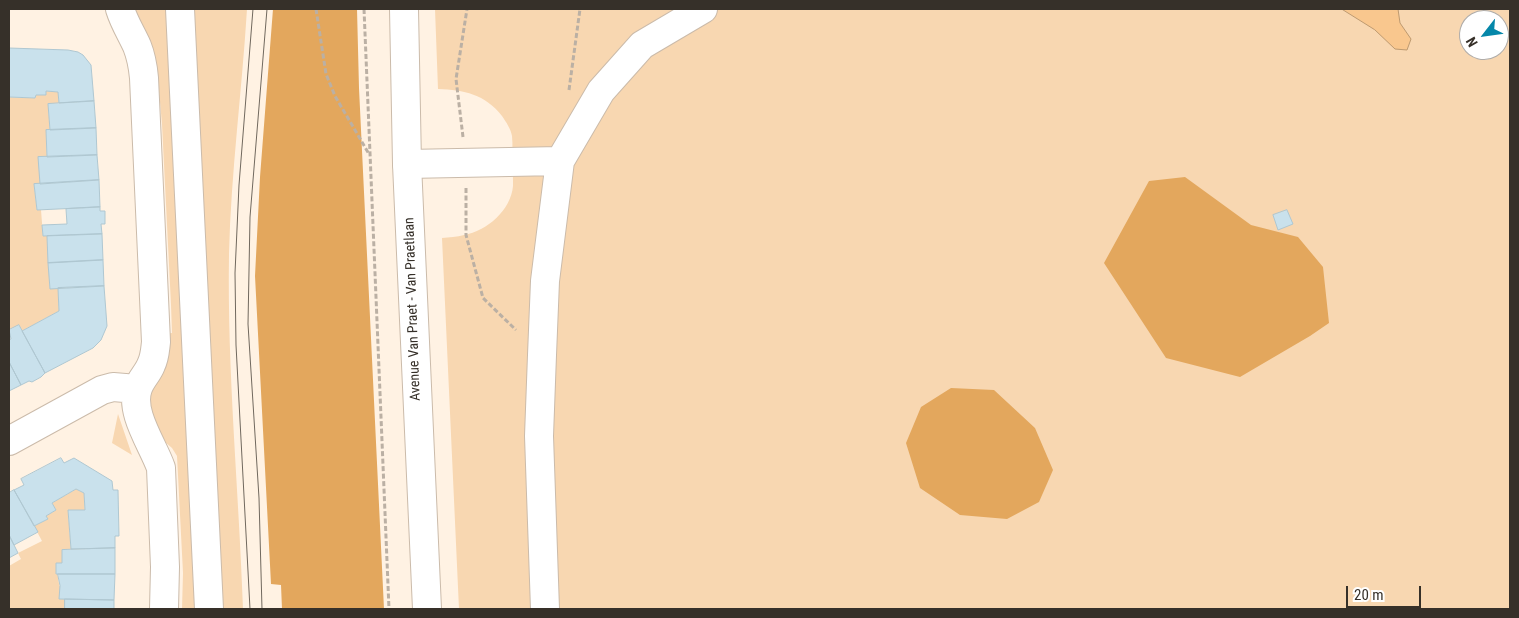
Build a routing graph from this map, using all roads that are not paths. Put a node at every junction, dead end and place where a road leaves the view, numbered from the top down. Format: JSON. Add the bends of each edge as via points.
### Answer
{"nodes":[{"id":1,"x":120,"y":9,"type":"edge"},
{"id":2,"x":180,"y":9,"type":"edge"},
{"id":3,"x":404,"y":9,"type":"edge"},
{"id":4,"x":703,"y":9,"type":"edge"},
{"id":5,"x":560,"y":161,"type":"junction"},
{"id":6,"x":407,"y":164,"type":"junction"},
{"id":7,"x":137,"y":390,"type":"junction"},
{"id":8,"x":9,"y":441,"type":"edge"},
{"id":9,"x":164,"y":609,"type":"edge"},
{"id":10,"x":209,"y":609,"type":"edge"},
{"id":11,"x":427,"y":609,"type":"edge"},
{"id":12,"x":545,"y":609,"type":"edge"}],
"edges":[{"from":1,"to":7,"type":"street","via":[[142,60],[144,78],[156,342],[151,366]]},
{"from":2,"to":10,"type":"street"},
{"from":3,"to":6,"type":"street","name":"Avenue Van Praet - Van Praetlaan"},
{"from":4,"to":5,"type":"street","via":[[642,45],[601,91]]},
{"from":5,"to":6,"type":"street"},
{"from":5,"to":12,"type":"street","via":[[545,280],[539,436]]},
{"from":6,"to":11,"type":"street","name":"Avenue Van Praet - Van Praetlaan"},
{"from":7,"to":8,"type":"street","via":[[112,387],[102,390]]},
{"from":7,"to":9,"type":"street","via":[[139,417],[161,468]]}]}
